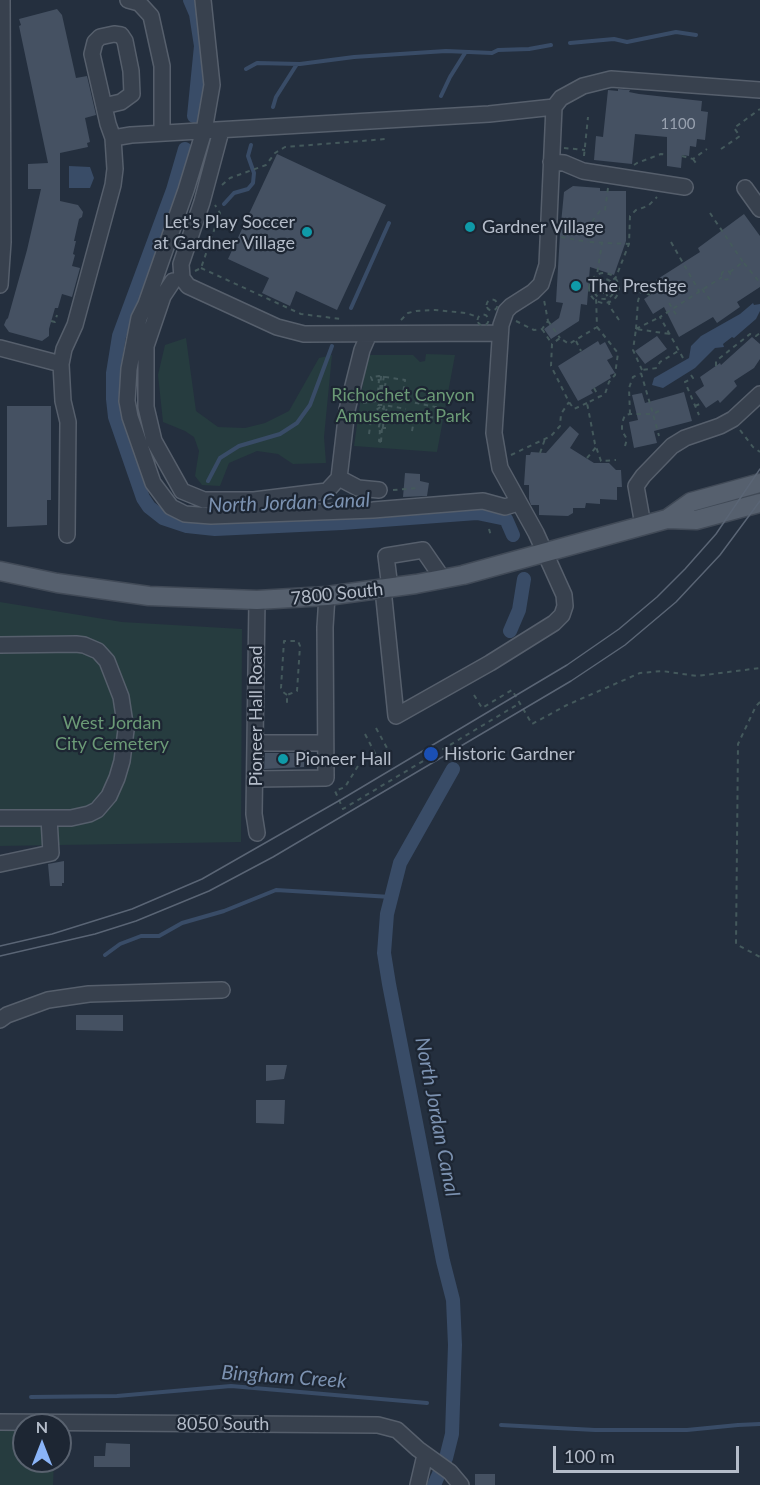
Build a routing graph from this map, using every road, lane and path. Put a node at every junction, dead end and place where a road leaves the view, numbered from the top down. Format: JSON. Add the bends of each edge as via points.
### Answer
{"nodes":[{"id":1,"x":2,"y":0,"type":"edge"},
{"id":2,"x":128,"y":0,"type":"edge"},
{"id":3,"x":204,"y":0,"type":"edge"},
{"id":4,"x":760,"y":90,"type":"edge"},
{"id":5,"x":104,"y":106,"type":"dead end"},
{"id":6,"x":554,"y":107,"type":"junction"},
{"id":7,"x":760,"y":109,"type":"edge"},
{"id":8,"x":588,"y":117,"type":"dead end"},
{"id":9,"x":204,"y":131,"type":"junction"},
{"id":10,"x":221,"y":131,"type":"junction"},
{"id":11,"x":162,"y":133,"type":"junction"},
{"id":12,"x":113,"y":138,"type":"junction"},
{"id":13,"x":386,"y":139,"type":"dead end"},
{"id":14,"x":707,"y":149,"type":"dead end"},
{"id":15,"x":721,"y":149,"type":"dead end"},
{"id":16,"x":585,"y":150,"type":"junction"},
{"id":17,"x":668,"y":155,"type":"dead end"},
{"id":18,"x":682,"y":156,"type":"dead end"},
{"id":19,"x":557,"y":158,"type":"junction"},
{"id":20,"x":693,"y":159,"type":"junction"},
{"id":21,"x":585,"y":161,"type":"dead end"},
{"id":22,"x":698,"y":166,"type":"dead end"},
{"id":23,"x":632,"y":167,"type":"dead end"},
{"id":24,"x":613,"y":174,"type":"junction"},
{"id":25,"x":685,"y":188,"type":"dead end"},
{"id":26,"x":745,"y":188,"type":"dead end"},
{"id":27,"x":219,"y":191,"type":"dead end"},
{"id":28,"x":661,"y":193,"type":"dead end"},
{"id":29,"x":215,"y":201,"type":"dead end"},
{"id":30,"x":760,"y":209,"type":"edge"},
{"id":31,"x":710,"y":213,"type":"dead end"},
{"id":32,"x":558,"y":237,"type":"dead end"},
{"id":33,"x":588,"y":242,"type":"junction"},
{"id":34,"x":671,"y":242,"type":"dead end"},
{"id":35,"x":602,"y":243,"type":"junction"},
{"id":36,"x":629,"y":244,"type":"junction"},
{"id":37,"x":743,"y":262,"type":"junction"},
{"id":38,"x":201,"y":268,"type":"junction"},
{"id":39,"x":730,"y":272,"type":"junction"},
{"id":40,"x":190,"y":274,"type":"dead end"},
{"id":41,"x":597,"y":275,"type":"junction"},
{"id":42,"x":722,"y":277,"type":"junction"},
{"id":43,"x":615,"y":278,"type":"junction"},
{"id":44,"x":602,"y":279,"type":"junction"},
{"id":45,"x":173,"y":281,"type":"dead end"},
{"id":46,"x":610,"y":281,"type":"junction"},
{"id":47,"x":760,"y":283,"type":"edge"},
{"id":48,"x":0,"y":285,"type":"edge"},
{"id":49,"x":589,"y":285,"type":"junction"},
{"id":50,"x":595,"y":285,"type":"junction"},
{"id":51,"x":604,"y":289,"type":"junction"},
{"id":52,"x":701,"y":290,"type":"junction"},
{"id":53,"x":614,"y":291,"type":"junction"},
{"id":54,"x":650,"y":295,"type":"dead end"},
{"id":55,"x":596,"y":298,"type":"junction"},
{"id":56,"x":608,"y":301,"type":"junction"},
{"id":57,"x":711,"y":302,"type":"dead end"},
{"id":58,"x":669,"y":303,"type":"dead end"},
{"id":59,"x":672,"y":309,"type":"junction"},
{"id":60,"x":489,"y":310,"type":"dead end"},
{"id":61,"x":57,"y":315,"type":"dead end"},
{"id":62,"x":486,"y":315,"type":"dead end"},
{"id":63,"x":478,"y":317,"type":"dead end"},
{"id":64,"x":660,"y":317,"type":"junction"},
{"id":65,"x":678,"y":318,"type":"dead end"},
{"id":66,"x":341,"y":319,"type":"dead end"},
{"id":67,"x":619,"y":320,"type":"dead end"},
{"id":68,"x":51,"y":321,"type":"dead end"},
{"id":69,"x":548,"y":321,"type":"dead end"},
{"id":70,"x":397,"y":324,"type":"dead end"},
{"id":71,"x":597,"y":327,"type":"junction"},
{"id":72,"x":542,"y":329,"type":"dead end"},
{"id":73,"x":636,"y":329,"type":"junction"},
{"id":74,"x":500,"y":333,"type":"junction"},
{"id":75,"x":760,"y":333,"type":"edge"},
{"id":76,"x":369,"y":334,"type":"junction"},
{"id":77,"x":670,"y":334,"type":"junction"},
{"id":78,"x":560,"y":338,"type":"junction"},
{"id":79,"x":576,"y":339,"type":"junction"},
{"id":80,"x":552,"y":344,"type":"junction"},
{"id":81,"x":0,"y":348,"type":"edge"},
{"id":82,"x":680,"y":350,"type":"junction"},
{"id":83,"x":581,"y":351,"type":"dead end"},
{"id":84,"x":683,"y":358,"type":"dead end"},
{"id":85,"x":61,"y":364,"type":"junction"},
{"id":86,"x":716,"y":366,"type":"dead end"},
{"id":87,"x":642,"y":371,"type":"junction"},
{"id":88,"x":691,"y":375,"type":"dead end"},
{"id":89,"x":384,"y":377,"type":"junction"},
{"id":90,"x":594,"y":388,"type":"dead end"},
{"id":91,"x":760,"y":394,"type":"edge"},
{"id":92,"x":599,"y":397,"type":"junction"},
{"id":93,"x":402,"y":400,"type":"junction"},
{"id":94,"x":349,"y":402,"type":"junction"},
{"id":95,"x":569,"y":402,"type":"junction"},
{"id":96,"x":587,"y":403,"type":"junction"},
{"id":97,"x":702,"y":403,"type":"dead end"},
{"id":98,"x":385,"y":406,"type":"junction"},
{"id":99,"x":695,"y":406,"type":"junction"},
{"id":100,"x":406,"y":409,"type":"dead end"},
{"id":101,"x":445,"y":409,"type":"dead end"},
{"id":102,"x":659,"y":411,"type":"dead end"},
{"id":103,"x":630,"y":414,"type":"junction"},
{"id":104,"x":653,"y":414,"type":"junction"},
{"id":105,"x":699,"y":415,"type":"dead end"},
{"id":106,"x":443,"y":419,"type":"dead end"},
{"id":107,"x":733,"y":419,"type":"junction"},
{"id":108,"x":387,"y":423,"type":"dead end"},
{"id":109,"x":383,"y":428,"type":"junction"},
{"id":110,"x":412,"y":431,"type":"dead end"},
{"id":111,"x":369,"y":434,"type":"dead end"},
{"id":112,"x":659,"y":436,"type":"dead end"},
{"id":113,"x":632,"y":438,"type":"dead end"},
{"id":114,"x":545,"y":439,"type":"junction"},
{"id":115,"x":627,"y":440,"type":"junction"},
{"id":116,"x":625,"y":446,"type":"dead end"},
{"id":117,"x":596,"y":447,"type":"junction"},
{"id":118,"x":760,"y":452,"type":"edge"},
{"id":119,"x":540,"y":453,"type":"dead end"},
{"id":120,"x":509,"y":457,"type":"dead end"},
{"id":121,"x":587,"y":458,"type":"dead end"},
{"id":122,"x":616,"y":460,"type":"dead end"},
{"id":123,"x":339,"y":478,"type":"junction"},
{"id":124,"x":760,"y":483,"type":"edge"},
{"id":125,"x":419,"y":488,"type":"dead end"},
{"id":126,"x":379,"y":490,"type":"joint"},
{"id":127,"x":518,"y":503,"type":"junction"},
{"id":128,"x":760,"y":503,"type":"edge"},
{"id":129,"x":667,"y":519,"type":"junction"},
{"id":130,"x":643,"y":525,"type":"junction"},
{"id":131,"x":489,"y":529,"type":"dead end"},
{"id":132,"x":67,"y":535,"type":"dead end"},
{"id":133,"x":490,"y":536,"type":"dead end"},
{"id":134,"x":544,"y":552,"type":"junction"},
{"id":135,"x":0,"y":571,"type":"edge"},
{"id":136,"x":443,"y":579,"type":"junction"},
{"id":137,"x":386,"y":589,"type":"junction"},
{"id":138,"x":327,"y":596,"type":"junction"},
{"id":139,"x":257,"y":600,"type":"junction"},
{"id":140,"x":0,"y":645,"type":"edge"},
{"id":141,"x":760,"y":668,"type":"edge"},
{"id":142,"x":287,"y":694,"type":"junction"},
{"id":143,"x":474,"y":695,"type":"dead end"},
{"id":144,"x":760,"y":702,"type":"edge"},
{"id":145,"x":520,"y":703,"type":"junction"},
{"id":146,"x":287,"y":704,"type":"dead end"},
{"id":147,"x":376,"y":728,"type":"dead end"},
{"id":148,"x":365,"y":734,"type":"dead end"},
{"id":149,"x":255,"y":742,"type":"junction"},
{"id":150,"x":325,"y":742,"type":"junction"},
{"id":151,"x":387,"y":748,"type":"dead end"},
{"id":152,"x":376,"y":755,"type":"dead end"},
{"id":153,"x":358,"y":766,"type":"dead end"},
{"id":154,"x":256,"y":779,"type":"junction"},
{"id":155,"x":0,"y":818,"type":"edge"},
{"id":156,"x":50,"y":818,"type":"junction"},
{"id":157,"x":257,"y":833,"type":"dead end"},
{"id":158,"x":0,"y":864,"type":"edge"},
{"id":159,"x":760,"y":957,"type":"edge"},
{"id":160,"x":222,"y":990,"type":"dead end"},
{"id":161,"x":0,"y":1020,"type":"edge"},
{"id":162,"x":0,"y":1422,"type":"edge"},
{"id":163,"x":430,"y":1458,"type":"junction"},
{"id":164,"x":418,"y":1485,"type":"edge"},
{"id":165,"x":461,"y":1485,"type":"edge"}],
"edges":[{"from":1,"to":48,"type":"street"},
{"from":2,"to":11,"type":"street","via":[[139,3],[151,16],[162,66]]},
{"from":3,"to":9,"type":"street","via":[[212,85]]},
{"from":4,"to":6,"type":"street","via":[[611,79],[583,86],[561,98]]},
{"from":5,"to":12,"type":"street"},
{"from":6,"to":10,"type":"street"},
{"from":6,"to":19,"type":"street"},
{"from":7,"to":15,"type":"path","via":[[734,128],[740,136]]},
{"from":8,"to":16,"type":"path"},
{"from":9,"to":10,"type":"street"},
{"from":9,"to":11,"type":"street"},
{"from":9,"to":127,"type":"street","via":[[139,318],[129,369],[130,417],[153,483],[165,501],[185,514],[211,516],[373,510],[480,501],[505,507]]},
{"from":10,"to":76,"type":"street","via":[[181,264],[186,283],[277,327],[312,334]]},
{"from":11,"to":12,"type":"street"},
{"from":12,"to":85,"type":"street","via":[[113,185]]},
{"from":13,"to":27,"type":"path","via":[[285,147],[266,165],[226,181]]},
{"from":14,"to":20,"type":"path"},
{"from":16,"to":19,"type":"path","via":[[564,148]]},
{"from":16,"to":21,"type":"path"},
{"from":17,"to":23,"type":"path","via":[[661,154]]},
{"from":18,"to":20,"type":"path"},
{"from":19,"to":24,"type":"street","via":[[583,171]]},
{"from":19,"to":74,"type":"street","via":[[546,272],[537,289],[506,311]]},
{"from":20,"to":22,"type":"path"},
{"from":24,"to":25,"type":"street"},
{"from":24,"to":33,"type":"path","via":[[605,210],[593,220]]},
{"from":26,"to":30,"type":"street"},
{"from":28,"to":36,"type":"path","via":[[630,216]]},
{"from":29,"to":38,"type":"path","via":[[220,213]]},
{"from":31,"to":37,"type":"path"},
{"from":32,"to":33,"type":"path"},
{"from":33,"to":35,"type":"path"},
{"from":34,"to":52,"type":"path"},
{"from":35,"to":36,"type":"path"},
{"from":35,"to":41,"type":"path"},
{"from":36,"to":43,"type":"path"},
{"from":37,"to":39,"type":"path"},
{"from":37,"to":47,"type":"path"},
{"from":38,"to":40,"type":"path"},
{"from":38,"to":66,"type":"path","via":[[301,314]]},
{"from":39,"to":42,"type":"path","via":[[724,271]]},
{"from":39,"to":42,"type":"path","via":[[729,279]]},
{"from":41,"to":43,"type":"path","via":[[608,273]]},
{"from":41,"to":49,"type":"path"},
{"from":41,"to":50,"type":"path"},
{"from":42,"to":52,"type":"path"},
{"from":43,"to":46,"type":"path"},
{"from":43,"to":56,"type":"path","via":[[619,293]]},
{"from":44,"to":46,"type":"path"},
{"from":44,"to":50,"type":"path"},
{"from":44,"to":51,"type":"path"},
{"from":45,"to":123,"type":"street","via":[[163,296],[146,346],[146,407],[154,441],[182,491],[204,500],[254,500],[327,491]]},
{"from":46,"to":51,"type":"path"},
{"from":46,"to":53,"type":"path"},
{"from":49,"to":50,"type":"path"},
{"from":49,"to":55,"type":"path","via":[[591,296]]},
{"from":50,"to":51,"type":"path"},
{"from":50,"to":55,"type":"path"},
{"from":51,"to":53,"type":"path"},
{"from":51,"to":55,"type":"path"},
{"from":51,"to":56,"type":"path"},
{"from":52,"to":57,"type":"path"},
{"from":52,"to":59,"type":"path"},
{"from":53,"to":56,"type":"path"},
{"from":54,"to":73,"type":"path","via":[[641,291]]},
{"from":55,"to":56,"type":"path"},
{"from":55,"to":71,"type":"path"},
{"from":56,"to":67,"type":"path"},
{"from":58,"to":59,"type":"path"},
{"from":59,"to":64,"type":"path"},
{"from":59,"to":65,"type":"path"},
{"from":60,"to":62,"type":"path"},
{"from":61,"to":68,"type":"path","via":[[55,322]]},
{"from":63,"to":70,"type":"path","via":[[458,312],[416,311]]},
{"from":64,"to":73,"type":"path"},
{"from":64,"to":77,"type":"path"},
{"from":69,"to":78,"type":"path"},
{"from":71,"to":79,"type":"path"},
{"from":71,"to":92,"type":"path","via":[[618,353],[614,379]]},
{"from":72,"to":80,"type":"path"},
{"from":73,"to":77,"type":"path"},
{"from":73,"to":87,"type":"path","via":[[633,350]]},
{"from":74,"to":76,"type":"street"},
{"from":74,"to":127,"type":"street","via":[[495,442],[500,468]]},
{"from":75,"to":86,"type":"path","via":[[750,334],[716,361]]},
{"from":76,"to":94,"type":"street"},
{"from":77,"to":82,"type":"path"},
{"from":78,"to":79,"type":"path","via":[[569,345]]},
{"from":78,"to":80,"type":"path"},
{"from":79,"to":83,"type":"path"},
{"from":80,"to":95,"type":"path","via":[[551,366]]},
{"from":81,"to":85,"type":"street"},
{"from":82,"to":84,"type":"path"},
{"from":82,"to":87,"type":"path","via":[[657,368]]},
{"from":85,"to":132,"type":"street","via":[[68,422]]},
{"from":87,"to":103,"type":"path","via":[[633,377],[629,388]]},
{"from":87,"to":104,"type":"path"},
{"from":88,"to":99,"type":"path","via":[[693,378],[685,382]]},
{"from":89,"to":89,"type":"path","via":[[371,377],[379,380],[378,392]]},
{"from":89,"to":93,"type":"path","via":[[405,380]]},
{"from":90,"to":92,"type":"path"},
{"from":91,"to":107,"type":"street"},
{"from":92,"to":96,"type":"path"},
{"from":93,"to":98,"type":"path","via":[[387,397]]},
{"from":93,"to":101,"type":"path"},
{"from":94,"to":98,"type":"path","via":[[376,401]]},
{"from":94,"to":123,"type":"street"},
{"from":95,"to":96,"type":"path","via":[[574,409]]},
{"from":95,"to":114,"type":"path","via":[[561,414],[560,426]]},
{"from":96,"to":117,"type":"path"},
{"from":97,"to":99,"type":"path"},
{"from":98,"to":100,"type":"path"},
{"from":98,"to":109,"type":"path"},
{"from":98,"to":109,"type":"path","via":[[378,431],[381,442]]},
{"from":98,"to":111,"type":"path","via":[[372,413]]},
{"from":99,"to":105,"type":"path"},
{"from":102,"to":104,"type":"path"},
{"from":103,"to":104,"type":"path"},
{"from":103,"to":115,"type":"path","via":[[625,415],[622,423]]},
{"from":104,"to":112,"type":"path"},
{"from":106,"to":110,"type":"path","via":[[422,416],[414,420]]},
{"from":107,"to":118,"type":"path"},
{"from":107,"to":130,"type":"street","via":[[678,442],[643,476],[636,486]]},
{"from":108,"to":109,"type":"path"},
{"from":113,"to":115,"type":"path"},
{"from":114,"to":119,"type":"path"},
{"from":114,"to":120,"type":"path"},
{"from":115,"to":116,"type":"path"},
{"from":117,"to":121,"type":"path"},
{"from":117,"to":122,"type":"path","via":[[601,461]]},
{"from":123,"to":126,"type":"street","via":[[358,488]]},
{"from":124,"to":129,"type":"main road","name":"7800 South","via":[[691,502]]},
{"from":125,"to":126,"type":"path"},
{"from":127,"to":134,"type":"street"},
{"from":128,"to":129,"type":"main road","name":"7800 South","via":[[696,520]]},
{"from":129,"to":130,"type":"main road","name":"7800 South"},
{"from":130,"to":134,"type":"main road","name":"7800 South"},
{"from":131,"to":133,"type":"path"},
{"from":134,"to":136,"type":"main road","name":"7800 South"},
{"from":134,"to":137,"type":"street","via":[[564,595],[560,618],[396,716]]},
{"from":135,"to":139,"type":"main road","name":"7800 South","via":[[122,593]]},
{"from":136,"to":137,"type":"main road","name":"7800 South"},
{"from":136,"to":137,"type":"street","via":[[423,550],[386,556]]},
{"from":137,"to":138,"type":"main road","name":"7800 South"},
{"from":138,"to":139,"type":"main road","name":"7800 South"},
{"from":138,"to":150,"type":"street"},
{"from":139,"to":149,"type":"street","name":"Pioneer Hall Road"},
{"from":140,"to":156,"type":"street","via":[[92,647],[107,661],[121,697],[124,751],[117,778],[103,805],[89,814]]},
{"from":141,"to":145,"type":"path","via":[[705,676],[640,672],[532,724]]},
{"from":142,"to":142,"type":"path","via":[[297,691],[298,641],[284,641],[281,688]]},
{"from":142,"to":146,"type":"path"},
{"from":143,"to":145,"type":"path","via":[[482,708],[512,690]]},
{"from":144,"to":159,"type":"path","via":[[738,744],[736,944]]},
{"from":145,"to":153,"type":"path","via":[[343,809],[335,791],[345,787]]},
{"from":147,"to":151,"type":"path"},
{"from":148,"to":152,"type":"path"},
{"from":149,"to":150,"type":"street"},
{"from":149,"to":154,"type":"street","name":"Pioneer Hall Road"},
{"from":150,"to":154,"type":"street","via":[[326,778]]},
{"from":154,"to":157,"type":"street","name":"Pioneer Hall Road"},
{"from":155,"to":156,"type":"street"},
{"from":156,"to":158,"type":"street","via":[[51,853]]},
{"from":160,"to":161,"type":"street","via":[[89,994],[48,1000]]},
{"from":162,"to":163,"type":"street","name":"8050 South","via":[[378,1425],[397,1430]]},
{"from":163,"to":164,"type":"street"},
{"from":163,"to":165,"type":"street","name":"8050 South"}]}
